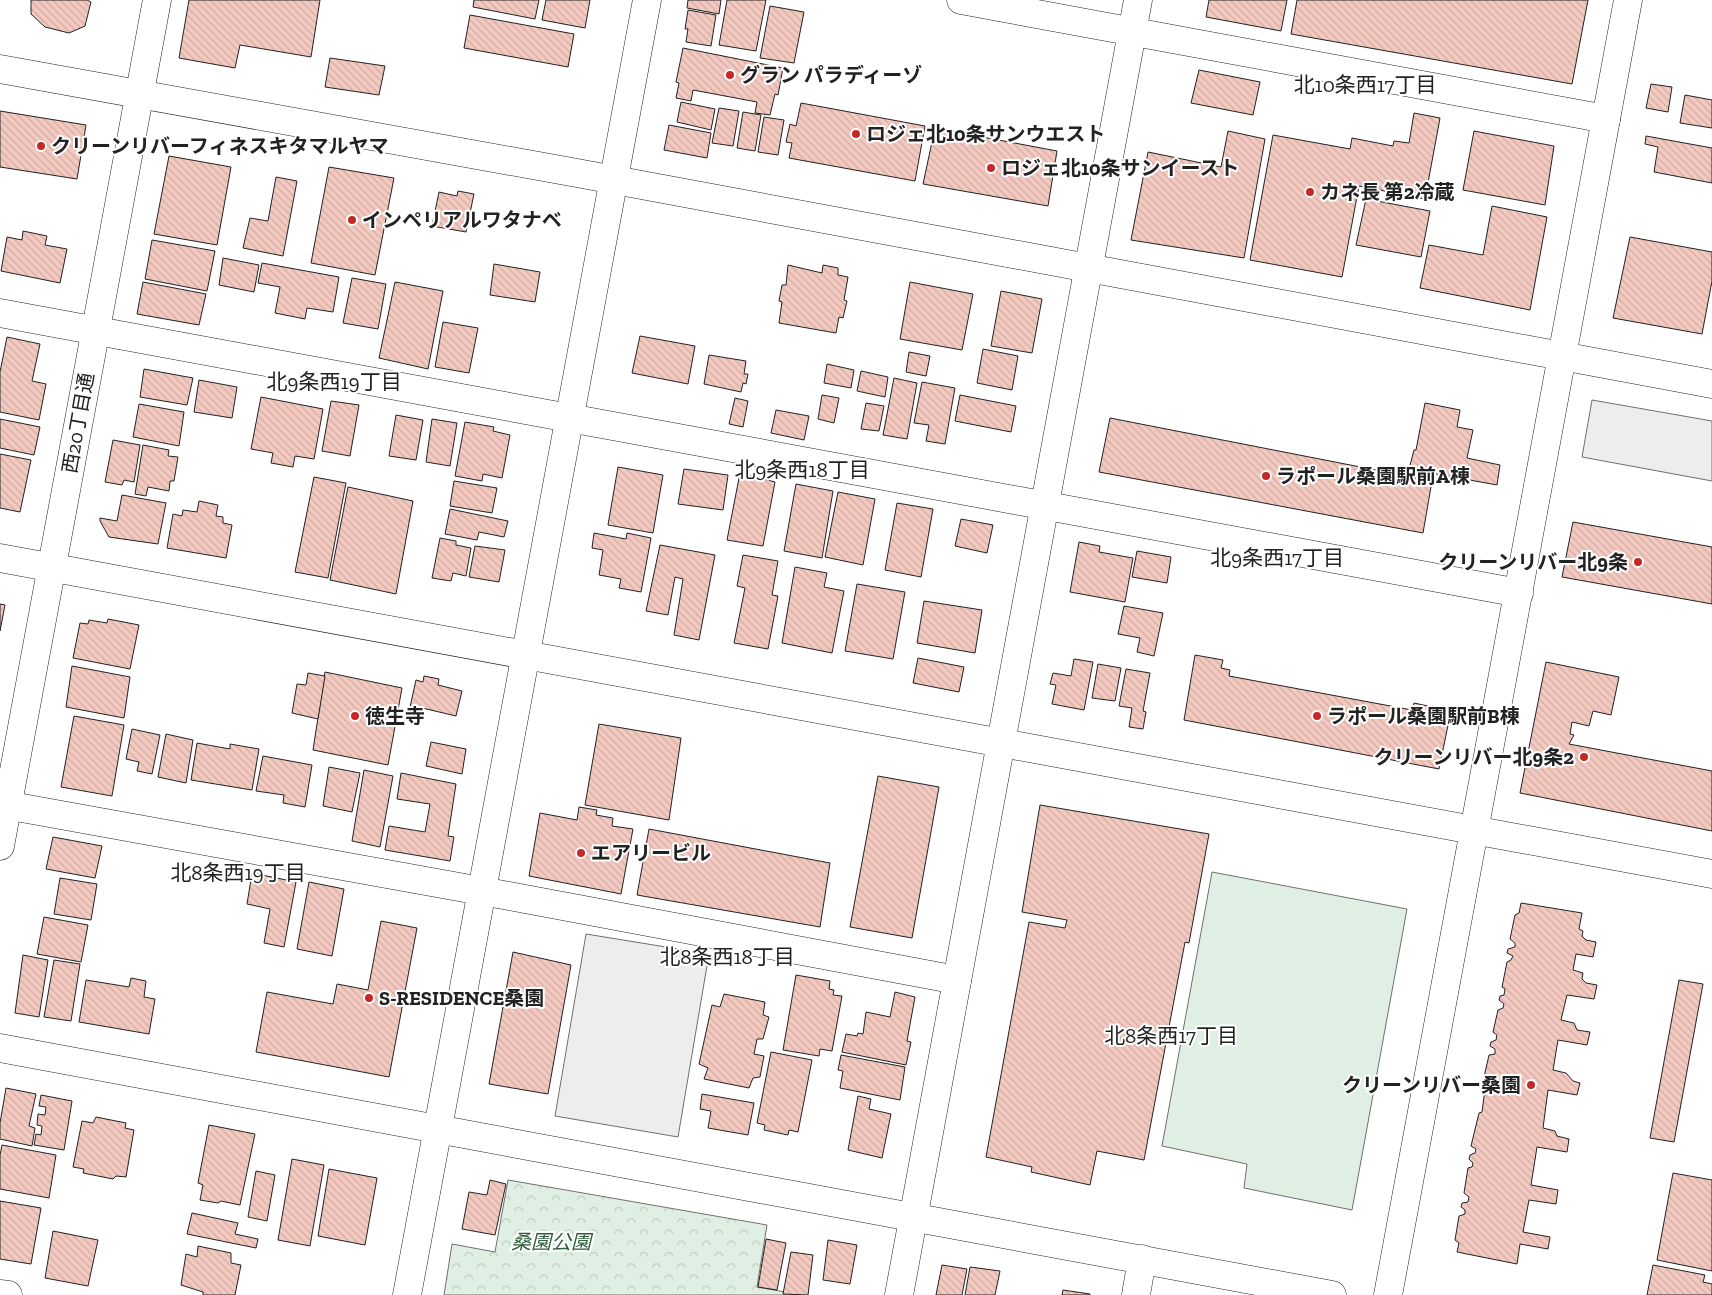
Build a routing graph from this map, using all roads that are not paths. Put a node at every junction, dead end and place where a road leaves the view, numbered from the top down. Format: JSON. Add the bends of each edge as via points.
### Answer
{"nodes":[{"id":1,"x":157,"y":0,"type":"edge"},
{"id":2,"x":647,"y":0,"type":"edge"},
{"id":3,"x":961,"y":0,"type":"edge"},
{"id":4,"x":1138,"y":0,"type":"edge"},
{"id":5,"x":1628,"y":0,"type":"edge"},
{"id":6,"x":1132,"y":32,"type":"junction"},
{"id":7,"x":0,"y":69,"type":"edge"},
{"id":8,"x":139,"y":93,"type":"junction"},
{"id":9,"x":1606,"y":119,"type":"junction"},
{"id":10,"x":614,"y":180,"type":"junction"},
{"id":11,"x":1088,"y":268,"type":"junction"},
{"id":12,"x":0,"y":313,"type":"edge"},
{"id":13,"x":95,"y":330,"type":"junction"},
{"id":14,"x":1562,"y":356,"type":"junction"},
{"id":15,"x":1712,"y":384,"type":"edge"},
{"id":16,"x":570,"y":418,"type":"junction"},
{"id":17,"x":1044,"y":506,"type":"junction"},
{"id":18,"x":0,"y":558,"type":"edge"},
{"id":19,"x":52,"y":567,"type":"junction"},
{"id":20,"x":1519,"y":593,"type":"junction"},
{"id":21,"x":527,"y":655,"type":"junction"},
{"id":22,"x":1000,"y":743,"type":"junction"},
{"id":23,"x":4,"y":805,"type":"edge"},
{"id":24,"x":1474,"y":830,"type":"junction"},
{"id":25,"x":0,"y":846,"type":"edge"},
{"id":26,"x":1712,"y":874,"type":"edge"},
{"id":27,"x":482,"y":892,"type":"junction"},
{"id":28,"x":957,"y":980,"type":"junction"},
{"id":29,"x":0,"y":1048,"type":"edge"},
{"id":30,"x":438,"y":1129,"type":"junction"},
{"id":31,"x":914,"y":1218,"type":"junction"},
{"id":32,"x":1142,"y":1259,"type":"junction"},
{"id":33,"x":0,"y":1294,"type":"edge"},
{"id":34,"x":8,"y":1295,"type":"edge"},
{"id":35,"x":407,"y":1295,"type":"edge"},
{"id":36,"x":899,"y":1295,"type":"edge"},
{"id":37,"x":1136,"y":1295,"type":"edge"},
{"id":38,"x":1332,"y":1295,"type":"edge"},
{"id":39,"x":1388,"y":1295,"type":"edge"}],
"edges":[{"from":1,"to":8,"type":"street","name":"西20丁目通"},
{"from":2,"to":10,"type":"street"},
{"from":3,"to":6,"type":"street"},
{"from":4,"to":6,"type":"street"},
{"from":5,"to":9,"type":"street"},
{"from":6,"to":9,"type":"street"},
{"from":6,"to":11,"type":"street"},
{"from":7,"to":8,"type":"street"},
{"from":8,"to":10,"type":"street"},
{"from":8,"to":13,"type":"street","name":"西20丁目通"},
{"from":9,"to":14,"type":"street"},
{"from":10,"to":11,"type":"street"},
{"from":10,"to":16,"type":"street"},
{"from":11,"to":14,"type":"street"},
{"from":11,"to":17,"type":"street"},
{"from":12,"to":13,"type":"street"},
{"from":13,"to":16,"type":"street"},
{"from":13,"to":19,"type":"street","name":"西20丁目通"},
{"from":14,"to":15,"type":"street"},
{"from":14,"to":20,"type":"street"},
{"from":16,"to":17,"type":"street"},
{"from":16,"to":21,"type":"street"},
{"from":17,"to":20,"type":"street"},
{"from":17,"to":22,"type":"street"},
{"from":18,"to":19,"type":"street"},
{"from":19,"to":21,"type":"street"},
{"from":19,"to":23,"type":"street","name":"西20丁目通"},
{"from":20,"to":24,"type":"street"},
{"from":21,"to":22,"type":"street"},
{"from":21,"to":27,"type":"street"},
{"from":22,"to":24,"type":"street"},
{"from":22,"to":28,"type":"street"},
{"from":23,"to":25,"type":"street","name":"西20丁目通"},
{"from":23,"to":27,"type":"street"},
{"from":24,"to":26,"type":"street"},
{"from":24,"to":39,"type":"street"},
{"from":27,"to":28,"type":"street"},
{"from":27,"to":30,"type":"street"},
{"from":28,"to":31,"type":"street"},
{"from":29,"to":30,"type":"street"},
{"from":30,"to":31,"type":"street"},
{"from":30,"to":35,"type":"street"},
{"from":31,"to":32,"type":"street"},
{"from":31,"to":36,"type":"street"},
{"from":32,"to":37,"type":"street"},
{"from":32,"to":38,"type":"street"},
{"from":33,"to":34,"type":"street"}]}
